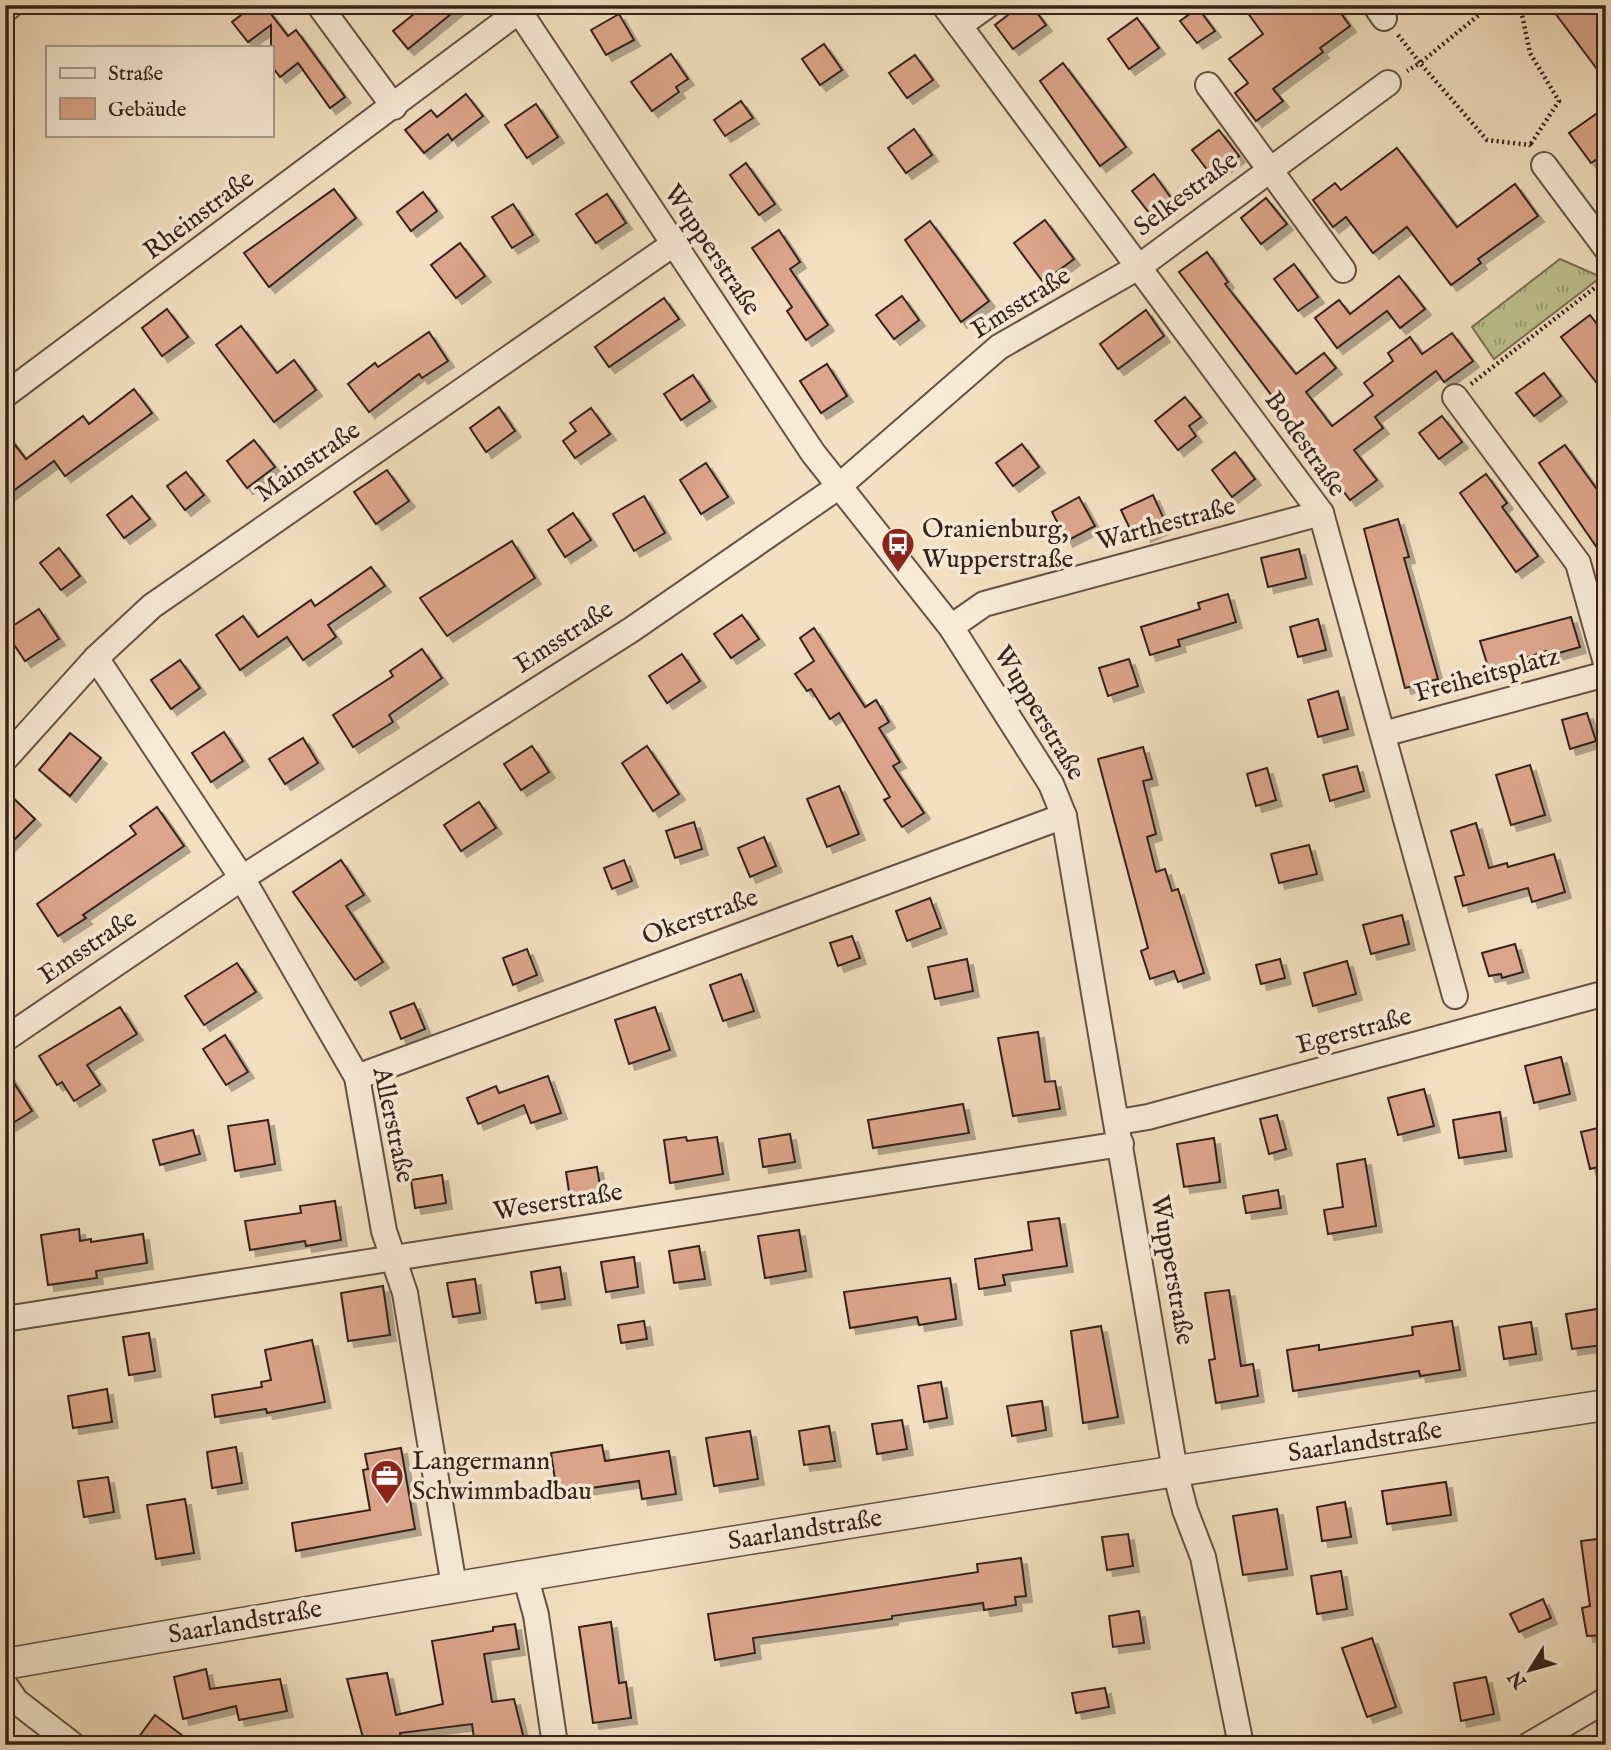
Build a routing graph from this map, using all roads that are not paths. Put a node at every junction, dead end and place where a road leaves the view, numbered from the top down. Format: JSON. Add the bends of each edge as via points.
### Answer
{"nodes":[{"id":1,"x":11,"y":5,"type":"edge"},
{"id":2,"x":320,"y":5,"type":"edge"},
{"id":3,"x":944,"y":5,"type":"edge"},
{"id":4,"x":988,"y":5,"type":"edge"},
{"id":5,"x":521,"y":7,"type":"edge"},
{"id":6,"x":5,"y":10,"type":"edge"},
{"id":7,"x":960,"y":25,"type":"junction"},
{"id":8,"x":1388,"y":83,"type":"dead end"},
{"id":9,"x":1208,"y":85,"type":"dead end"},
{"id":10,"x":394,"y":107,"type":"junction"},
{"id":11,"x":1544,"y":165,"type":"dead end"},
{"id":12,"x":1269,"y":169,"type":"junction"},
{"id":13,"x":673,"y":245,"type":"junction"},
{"id":14,"x":1606,"y":248,"type":"edge"},
{"id":15,"x":1140,"y":266,"type":"junction"},
{"id":16,"x":1343,"y":270,"type":"dead end"},
{"id":17,"x":5,"y":395,"type":"edge"},
{"id":18,"x":1455,"y":397,"type":"road end"},
{"id":19,"x":838,"y":487,"type":"junction"},
{"id":20,"x":1321,"y":513,"type":"junction"},
{"id":21,"x":951,"y":628,"type":"junction"},
{"id":22,"x":96,"y":658,"type":"junction"},
{"id":23,"x":1606,"y":663,"type":"edge"},
{"id":24,"x":1606,"y":674,"type":"edge"},
{"id":25,"x":1383,"y":734,"type":"junction"},
{"id":26,"x":5,"y":759,"type":"edge"},
{"id":27,"x":1064,"y":816,"type":"junction"},
{"id":28,"x":242,"y":878,"type":"junction"},
{"id":29,"x":1606,"y":993,"type":"edge"},
{"id":30,"x":1455,"y":996,"type":"dead end"},
{"id":31,"x":5,"y":1040,"type":"edge"},
{"id":32,"x":357,"y":1077,"type":"junction"},
{"id":33,"x":1119,"y":1133,"type":"junction"},
{"id":34,"x":395,"y":1258,"type":"junction"},
{"id":35,"x":5,"y":1319,"type":"edge"},
{"id":36,"x":1606,"y":1405,"type":"edge"},
{"id":37,"x":1175,"y":1471,"type":"junction"},
{"id":38,"x":525,"y":1575,"type":"junction"},
{"id":39,"x":454,"y":1586,"type":"junction"},
{"id":40,"x":5,"y":1664,"type":"edge"},
{"id":41,"x":5,"y":1685,"type":"edge"},
{"id":42,"x":1606,"y":1700,"type":"edge"},
{"id":43,"x":73,"y":1745,"type":"edge"},
{"id":44,"x":555,"y":1745,"type":"edge"},
{"id":45,"x":1241,"y":1745,"type":"edge"},
{"id":46,"x":1529,"y":1745,"type":"edge"}],
"edges":[{"from":1,"to":6,"type":"street"},
{"from":2,"to":10,"type":"street"},
{"from":3,"to":7,"type":"street","name":"Bodestraße"},
{"from":4,"to":7,"type":"street"},
{"from":5,"to":10,"type":"street","name":"Rheinstraße"},
{"from":5,"to":13,"type":"street","name":"Wupperstraße"},
{"from":7,"to":15,"type":"street","name":"Bodestraße"},
{"from":8,"to":12,"type":"street","name":"Selkestraße"},
{"from":9,"to":12,"type":"street","name":"Selkestraße"},
{"from":10,"to":17,"type":"street","name":"Rheinstraße"},
{"from":11,"to":14,"type":"street"},
{"from":12,"to":15,"type":"street","name":"Selkestraße"},
{"from":12,"to":16,"type":"street","name":"Selkestraße"},
{"from":13,"to":19,"type":"street","name":"Wupperstraße"},
{"from":13,"to":22,"type":"street","name":"Mainstraße","via":[[152,606]]},
{"from":15,"to":19,"type":"street","name":"Emsstraße","via":[[999,347]]},
{"from":15,"to":20,"type":"street","name":"Bodestraße"},
{"from":18,"to":23,"type":"street","via":[[1578,563]]},
{"from":19,"to":21,"type":"street","name":"Wupperstraße"},
{"from":19,"to":28,"type":"street","name":"Emsstraße","via":[[631,630]]},
{"from":20,"to":21,"type":"street","name":"Warthestraße","via":[[984,604]]},
{"from":20,"to":25,"type":"street","name":"Bodestraße"},
{"from":21,"to":27,"type":"street","name":"Wupperstraße","via":[[1051,784]]},
{"from":22,"to":26,"type":"street","name":"Mainstraße"},
{"from":22,"to":28,"type":"street","name":"Allerstraße"},
{"from":24,"to":25,"type":"street","name":"Freiheitsplatz"},
{"from":25,"to":30,"type":"street","name":"Bodestraße"},
{"from":27,"to":32,"type":"street","name":"Okerstraße"},
{"from":27,"to":33,"type":"street","name":"Wupperstraße"},
{"from":28,"to":31,"type":"street","name":"Emsstraße"},
{"from":28,"to":32,"type":"street","name":"Allerstraße"},
{"from":29,"to":33,"type":"street","name":"Egerstraße","via":[[1149,1117]]},
{"from":32,"to":34,"type":"street","name":"Allerstraße","via":[[384,1231]]},
{"from":33,"to":34,"type":"street","name":"Weserstraße"},
{"from":33,"to":37,"type":"street","name":"Wupperstraße"},
{"from":34,"to":35,"type":"street","name":"Weserstraße"},
{"from":34,"to":39,"type":"street","name":"Allerstraße","via":[[405,1293]]},
{"from":36,"to":37,"type":"street","name":"Saarlandstraße"},
{"from":37,"to":38,"type":"street","name":"Saarlandstraße"},
{"from":37,"to":45,"type":"street","name":"Wupperstraße","via":[[1203,1558]]},
{"from":38,"to":39,"type":"street","name":"Saarlandstraße"},
{"from":38,"to":44,"type":"street","via":[[536,1615]]},
{"from":39,"to":40,"type":"street","name":"Saarlandstraße"},
{"from":41,"to":43,"type":"street","via":[[16,1701]]},
{"from":42,"to":46,"type":"street"}]}
